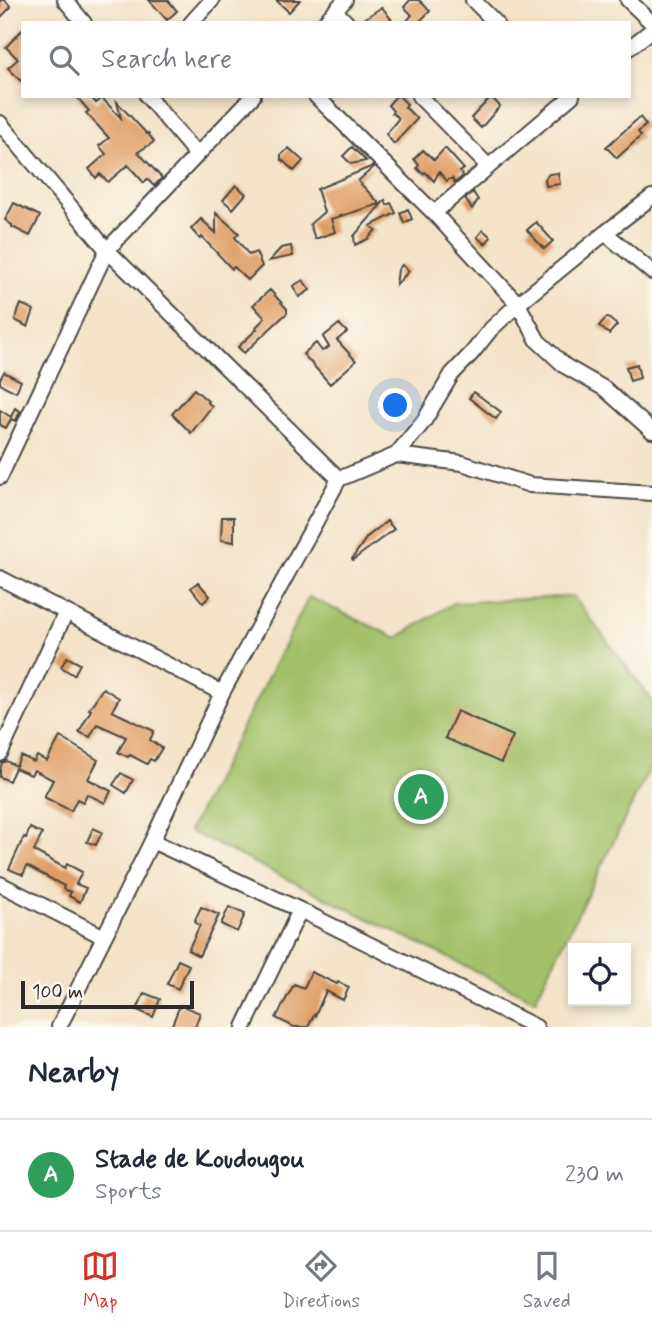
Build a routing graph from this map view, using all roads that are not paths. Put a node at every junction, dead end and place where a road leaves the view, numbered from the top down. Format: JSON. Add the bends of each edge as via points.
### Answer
{"nodes":[{"id":1,"x":65,"y":0,"type":"edge"},
{"id":2,"x":212,"y":0,"type":"edge"},
{"id":3,"x":472,"y":0,"type":"edge"},
{"id":4,"x":628,"y":0,"type":"edge"},
{"id":5,"x":340,"y":5,"type":"edge"},
{"id":6,"x":82,"y":21,"type":"edge"},
{"id":7,"x":193,"y":21,"type":"edge"},
{"id":8,"x":326,"y":21,"type":"edge"},
{"id":9,"x":494,"y":21,"type":"edge"},
{"id":10,"x":652,"y":23,"type":"edge"},
{"id":11,"x":652,"y":30,"type":"edge"},
{"id":12,"x":631,"y":46,"type":"edge"},
{"id":13,"x":149,"y":98,"type":"edge"},
{"id":14,"x":251,"y":98,"type":"edge"},
{"id":15,"x":318,"y":98,"type":"edge"},
{"id":16,"x":421,"y":98,"type":"edge"},
{"id":17,"x":570,"y":98,"type":"edge"},
{"id":18,"x":0,"y":123,"type":"edge"},
{"id":19,"x":197,"y":155,"type":"junction"},
{"id":20,"x":488,"y":166,"type":"junction"},
{"id":21,"x":652,"y":197,"type":"edge"},
{"id":22,"x":433,"y":213,"type":"junction"},
{"id":23,"x":605,"y":233,"type":"junction"},
{"id":24,"x":107,"y":250,"type":"junction"},
{"id":25,"x":652,"y":272,"type":"edge"},
{"id":26,"x":519,"y":304,"type":"junction"},
{"id":27,"x":652,"y":431,"type":"edge"},
{"id":28,"x":396,"y":456,"type":"junction"},
{"id":29,"x":0,"y":477,"type":"edge"},
{"id":30,"x":339,"y":480,"type":"junction"},
{"id":31,"x":652,"y":493,"type":"edge"},
{"id":32,"x":0,"y":578,"type":"edge"},
{"id":33,"x":66,"y":612,"type":"junction"},
{"id":34,"x":222,"y":693,"type":"junction"},
{"id":35,"x":0,"y":754,"type":"edge"},
{"id":36,"x":152,"y":841,"type":"junction"},
{"id":37,"x":0,"y":884,"type":"edge"},
{"id":38,"x":300,"y":909,"type":"junction"},
{"id":39,"x":104,"y":937,"type":"junction"},
{"id":40,"x":249,"y":1025,"type":"edge"},
{"id":41,"x":59,"y":1027,"type":"edge"},
{"id":42,"x":536,"y":1027,"type":"edge"}],
"edges":[{"from":1,"to":6,"type":"street"},
{"from":2,"to":7,"type":"street"},
{"from":3,"to":9,"type":"street"},
{"from":4,"to":10,"type":"street"},
{"from":5,"to":8,"type":"street"},
{"from":11,"to":12,"type":"street"},
{"from":13,"to":19,"type":"street"},
{"from":14,"to":19,"type":"street"},
{"from":15,"to":22,"type":"street"},
{"from":16,"to":20,"type":"street"},
{"from":17,"to":20,"type":"street"},
{"from":18,"to":24,"type":"street"},
{"from":19,"to":24,"type":"street"},
{"from":20,"to":22,"type":"street"},
{"from":21,"to":23,"type":"street"},
{"from":22,"to":26,"type":"street"},
{"from":23,"to":25,"type":"street"},
{"from":23,"to":26,"type":"street"},
{"from":24,"to":29,"type":"street"},
{"from":24,"to":30,"type":"street"},
{"from":26,"to":27,"type":"street","via":[[538,341],[565,366],[605,389]]},
{"from":26,"to":28,"type":"street","via":[[452,374]]},
{"from":28,"to":30,"type":"street"},
{"from":28,"to":31,"type":"street","via":[[463,463],[530,485]]},
{"from":30,"to":34,"type":"street"},
{"from":32,"to":33,"type":"street"},
{"from":33,"to":34,"type":"street"},
{"from":33,"to":35,"type":"street"},
{"from":34,"to":36,"type":"street"},
{"from":36,"to":38,"type":"street"},
{"from":36,"to":39,"type":"street"},
{"from":37,"to":39,"type":"street"},
{"from":38,"to":40,"type":"street"},
{"from":38,"to":42,"type":"street"},
{"from":39,"to":41,"type":"street"}]}
